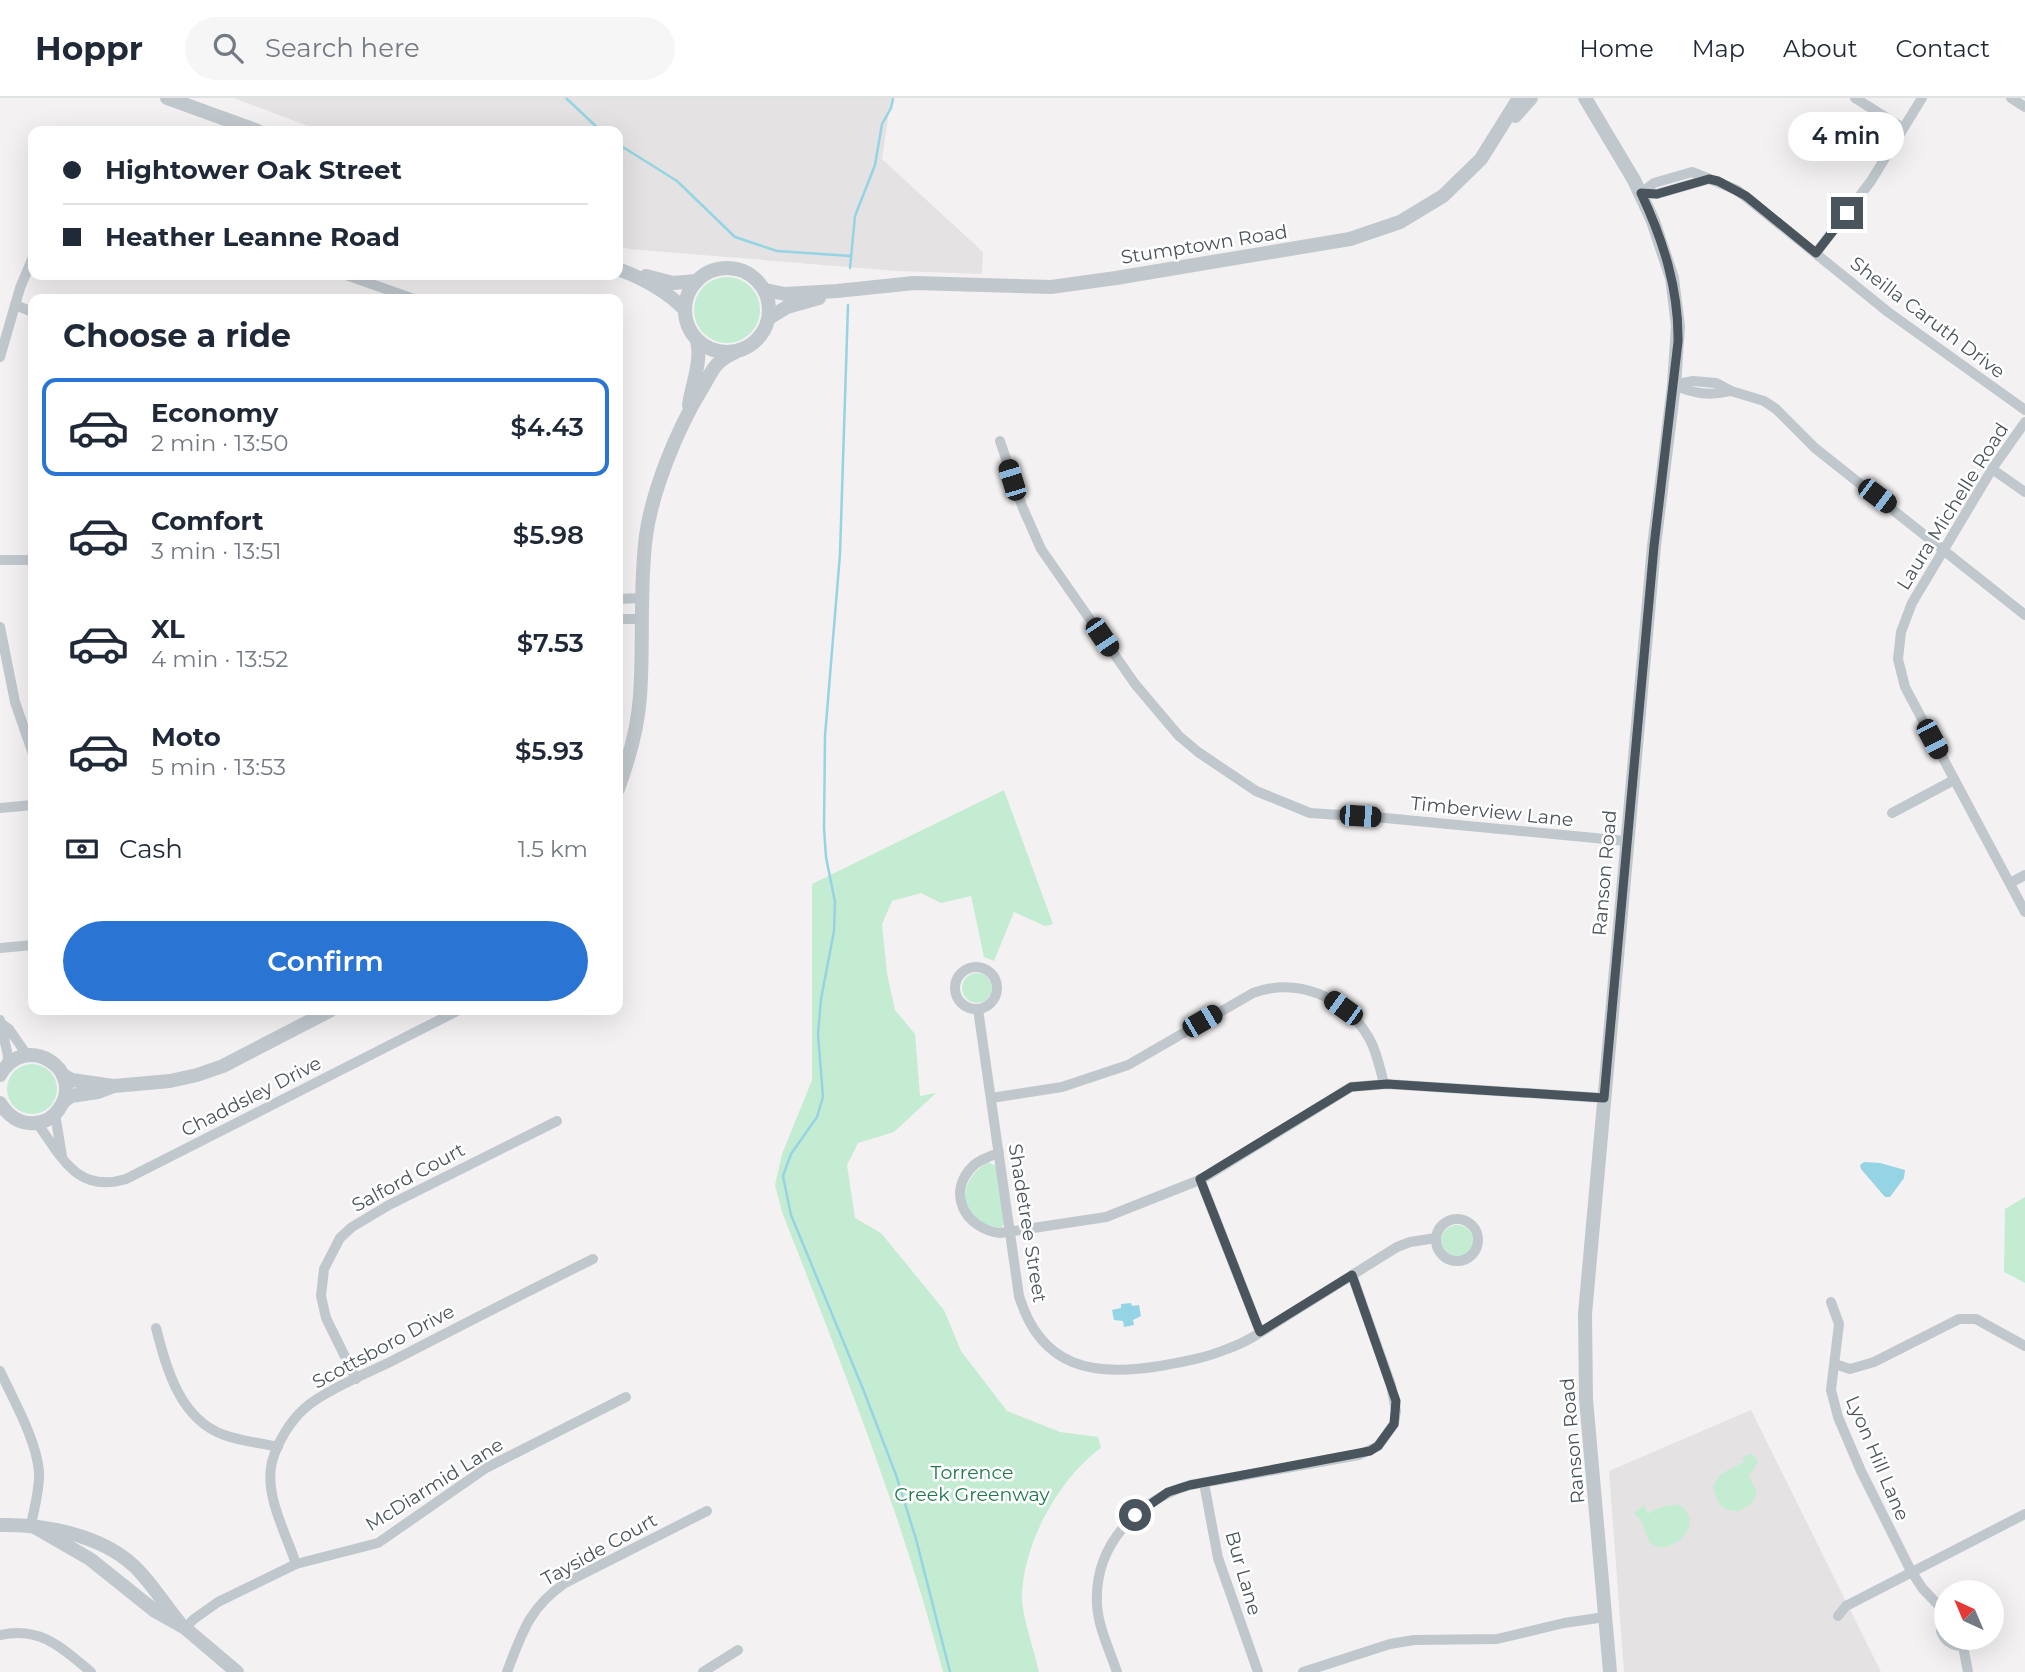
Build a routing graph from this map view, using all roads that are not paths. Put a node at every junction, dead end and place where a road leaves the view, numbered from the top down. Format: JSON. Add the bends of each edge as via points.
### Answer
{"nodes":[{"id":1,"x":167,"y":98,"type":"edge"},
{"id":2,"x":1519,"y":98,"type":"edge"},
{"id":3,"x":1531,"y":98,"type":"edge"},
{"id":4,"x":1585,"y":98,"type":"edge"},
{"id":5,"x":1855,"y":98,"type":"edge"},
{"id":6,"x":1922,"y":98,"type":"edge"},
{"id":7,"x":2011,"y":98,"type":"edge"},
{"id":8,"x":2025,"y":107,"type":"edge"},
{"id":9,"x":1506,"y":123,"type":"junction"},
{"id":10,"x":244,"y":126,"type":"edge"},
{"id":11,"x":1903,"y":128,"type":"junction"},
{"id":12,"x":1641,"y":193,"type":"junction"},
{"id":13,"x":1816,"y":253,"type":"junction"},
{"id":14,"x":28,"y":270,"type":"edge"},
{"id":15,"x":623,"y":271,"type":"edge"},
{"id":16,"x":634,"y":275,"type":"junction"},
{"id":17,"x":360,"y":280,"type":"edge"},
{"id":18,"x":697,"y":281,"type":"junction"},
{"id":19,"x":765,"y":290,"type":"junction"},
{"id":20,"x":837,"y":291,"type":"junction"},
{"id":21,"x":400,"y":294,"type":"edge"},
{"id":22,"x":15,"y":305,"type":"junction"},
{"id":23,"x":28,"y":310,"type":"edge"},
{"id":24,"x":685,"y":310,"type":"junction"},
{"id":25,"x":769,"y":318,"type":"junction"},
{"id":26,"x":697,"y":341,"type":"junction"},
{"id":27,"x":734,"y":353,"type":"junction"},
{"id":28,"x":0,"y":357,"type":"edge"},
{"id":29,"x":1674,"y":385,"type":"junction"},
{"id":30,"x":688,"y":410,"type":"junction"},
{"id":31,"x":2025,"y":410,"type":"edge"},
{"id":32,"x":2025,"y":422,"type":"edge"},
{"id":33,"x":1000,"y":441,"type":"dead end"},
{"id":34,"x":1992,"y":469,"type":"junction"},
{"id":35,"x":2025,"y":492,"type":"edge"},
{"id":36,"x":1944,"y":551,"type":"junction"},
{"id":37,"x":0,"y":559,"type":"edge"},
{"id":38,"x":28,"y":560,"type":"edge"},
{"id":39,"x":642,"y":598,"type":"junction"},
{"id":40,"x":623,"y":599,"type":"edge"},
{"id":41,"x":2025,"y":615,"type":"edge"},
{"id":42,"x":623,"y":619,"type":"edge"},
{"id":43,"x":641,"y":619,"type":"junction"},
{"id":44,"x":0,"y":627,"type":"edge"},
{"id":45,"x":3,"y":666,"type":"edge"},
{"id":46,"x":28,"y":740,"type":"edge"},
{"id":47,"x":623,"y":773,"type":"edge"},
{"id":48,"x":1954,"y":780,"type":"junction"},
{"id":49,"x":28,"y":805,"type":"edge"},
{"id":50,"x":0,"y":808,"type":"edge"},
{"id":51,"x":1892,"y":813,"type":"dead end"},
{"id":52,"x":1626,"y":841,"type":"junction"},
{"id":53,"x":2025,"y":875,"type":"edge"},
{"id":54,"x":2010,"y":883,"type":"junction"},
{"id":55,"x":2025,"y":912,"type":"edge"},
{"id":56,"x":28,"y":945,"type":"edge"},
{"id":57,"x":0,"y":948,"type":"edge"},
{"id":58,"x":978,"y":1009,"type":"dead end"},
{"id":59,"x":317,"y":1015,"type":"edge"},
{"id":60,"x":448,"y":1015,"type":"edge"},
{"id":61,"x":1,"y":1022,"type":"edge"},
{"id":62,"x":27,"y":1055,"type":"junction"},
{"id":63,"x":4,"y":1070,"type":"edge"},
{"id":64,"x":63,"y":1074,"type":"junction"},
{"id":65,"x":1384,"y":1084,"type":"junction"},
{"id":66,"x":114,"y":1086,"type":"junction"},
{"id":67,"x":991,"y":1098,"type":"junction"},
{"id":68,"x":1604,"y":1098,"type":"junction"},
{"id":69,"x":64,"y":1101,"type":"junction"},
{"id":70,"x":2,"y":1110,"type":"edge"},
{"id":71,"x":55,"y":1114,"type":"junction"},
{"id":72,"x":557,"y":1121,"type":"dead end"},
{"id":73,"x":37,"y":1123,"type":"junction"},
{"id":74,"x":999,"y":1153,"type":"junction"},
{"id":75,"x":62,"y":1156,"type":"junction"},
{"id":76,"x":1200,"y":1179,"type":"junction"},
{"id":77,"x":1010,"y":1232,"type":"junction"},
{"id":78,"x":1436,"y":1238,"type":"junction"},
{"id":79,"x":593,"y":1259,"type":"dead end"},
{"id":80,"x":1352,"y":1275,"type":"junction"},
{"id":81,"x":1831,"y":1302,"type":"dead end"},
{"id":82,"x":156,"y":1328,"type":"dead end"},
{"id":83,"x":1260,"y":1332,"type":"junction"},
{"id":84,"x":2025,"y":1346,"type":"edge"},
{"id":85,"x":1835,"y":1364,"type":"junction"},
{"id":86,"x":0,"y":1371,"type":"edge"},
{"id":87,"x":356,"y":1379,"type":"junction"},
{"id":88,"x":626,"y":1397,"type":"dead end"},
{"id":89,"x":5,"y":1398,"type":"edge"},
{"id":90,"x":278,"y":1447,"type":"junction"},
{"id":91,"x":1204,"y":1483,"type":"junction"},
{"id":92,"x":707,"y":1511,"type":"dead end"},
{"id":93,"x":2025,"y":1514,"type":"edge"},
{"id":94,"x":0,"y":1525,"type":"edge"},
{"id":95,"x":31,"y":1525,"type":"junction"},
{"id":96,"x":296,"y":1564,"type":"junction"},
{"id":97,"x":1911,"y":1571,"type":"junction"},
{"id":98,"x":1934,"y":1601,"type":"edge"},
{"id":99,"x":1838,"y":1616,"type":"dead end"},
{"id":100,"x":1605,"y":1617,"type":"junction"},
{"id":101,"x":185,"y":1628,"type":"junction"},
{"id":102,"x":0,"y":1635,"type":"edge"},
{"id":103,"x":738,"y":1650,"type":"dead end"},
{"id":104,"x":1964,"y":1650,"type":"edge"},
{"id":105,"x":91,"y":1672,"type":"edge"},
{"id":106,"x":237,"y":1672,"type":"edge"},
{"id":107,"x":507,"y":1672,"type":"edge"},
{"id":108,"x":703,"y":1672,"type":"edge"},
{"id":109,"x":1117,"y":1672,"type":"edge"},
{"id":110,"x":1258,"y":1672,"type":"edge"},
{"id":111,"x":1303,"y":1672,"type":"edge"},
{"id":112,"x":1610,"y":1672,"type":"edge"},
{"id":113,"x":1968,"y":1672,"type":"edge"}],
"edges":[{"from":1,"to":10,"type":"street"},
{"from":2,"to":9,"type":"street","name":"Stumptown Road"},
{"from":3,"to":9,"type":"street"},
{"from":4,"to":12,"type":"street","name":"Ranson Road"},
{"from":5,"to":11,"type":"street"},
{"from":6,"to":11,"type":"street"},
{"from":7,"to":8,"type":"street"},
{"from":9,"to":20,"type":"street","name":"Stumptown Road","via":[[1481,159],[1443,196],[1400,222],[1350,239],[1051,287],[914,283]]},
{"from":11,"to":13,"type":"street","via":[[1871,181]]},
{"from":12,"to":13,"type":"street","name":"Sheilla Caruth Drive","via":[[1657,194],[1709,179],[1728,184]]},
{"from":12,"to":29,"type":"street","name":"Ranson Road","via":[[1664,249],[1675,294]]},
{"from":13,"to":31,"type":"street","name":"Sheilla Caruth Drive","via":[[1888,312]]},
{"from":14,"to":22,"type":"street"},
{"from":15,"to":16,"type":"street"},
{"from":16,"to":18,"type":"street","via":[[673,283]]},
{"from":16,"to":24,"type":"street"},
{"from":17,"to":21,"type":"street"},
{"from":18,"to":19,"type":"street","via":[[720,268],[733,268],[757,279]]},
{"from":18,"to":24,"type":"street"},
{"from":19,"to":20,"type":"street","name":"Stumptown Road","via":[[785,294]]},
{"from":19,"to":25,"type":"street"},
{"from":20,"to":25,"type":"street","name":"Stumptown Road","via":[[787,307]]},
{"from":22,"to":23,"type":"street"},
{"from":22,"to":28,"type":"street"},
{"from":24,"to":26,"type":"street"},
{"from":25,"to":27,"type":"street","via":[[753,344]]},
{"from":26,"to":27,"type":"street","via":[[720,353]]},
{"from":26,"to":30,"type":"street","via":[[700,351]]},
{"from":27,"to":30,"type":"street","via":[[720,359]]},
{"from":29,"to":36,"type":"street","via":[[1716,383],[1764,401]]},
{"from":29,"to":52,"type":"street","name":"Ranson Road"},
{"from":30,"to":39,"type":"street","via":[[646,534]]},
{"from":32,"to":34,"type":"street","name":"Laura Michelle Road"},
{"from":33,"to":52,"type":"street","name":"Timberview Lane","via":[[1041,549],[1133,682],[1179,736],[1256,791],[1310,813]]},
{"from":34,"to":35,"type":"street"},
{"from":34,"to":36,"type":"street","name":"Laura Michelle Road"},
{"from":36,"to":41,"type":"street"},
{"from":36,"to":48,"type":"street","name":"Laura Michelle Road","via":[[1912,603],[1901,632],[1898,659],[1905,687]]},
{"from":37,"to":38,"type":"street"},
{"from":39,"to":40,"type":"street"},
{"from":39,"to":43,"type":"street"},
{"from":42,"to":43,"type":"street"},
{"from":43,"to":47,"type":"street","via":[[640,696]]},
{"from":44,"to":45,"type":"street"},
{"from":45,"to":46,"type":"street"},
{"from":48,"to":51,"type":"street"},
{"from":48,"to":54,"type":"street","name":"Laura Michelle Road"},
{"from":49,"to":50,"type":"street"},
{"from":52,"to":68,"type":"street","name":"Ranson Road"},
{"from":53,"to":54,"type":"street"},
{"from":54,"to":55,"type":"street","name":"Laura Michelle Road"},
{"from":56,"to":57,"type":"street"},
{"from":58,"to":67,"type":"street","name":"Shadetree Street"},
{"from":59,"to":66,"type":"street","via":[[223,1066],[170,1081]]},
{"from":60,"to":75,"type":"street","name":"Chaddsley Drive","via":[[126,1179],[90,1182]]},
{"from":61,"to":62,"type":"street"},
{"from":61,"to":63,"type":"street","via":[[8,1056]]},
{"from":62,"to":63,"type":"street"},
{"from":62,"to":64,"type":"street","via":[[48,1059]]},
{"from":64,"to":66,"type":"street","via":[[72,1080]]},
{"from":64,"to":69,"type":"street"},
{"from":65,"to":67,"type":"street","via":[[1372,1045],[1353,1017],[1332,999],[1283,986],[1253,993],[1128,1065],[1062,1087]]},
{"from":65,"to":68,"type":"street"},
{"from":65,"to":76,"type":"street","via":[[1351,1087]]},
{"from":66,"to":69,"type":"street"},
{"from":67,"to":74,"type":"street","name":"Shadetree Street"},
{"from":68,"to":100,"type":"street","name":"Ranson Road","via":[[1584,1347]]},
{"from":69,"to":71,"type":"street"},
{"from":70,"to":73,"type":"street","via":[[15,1120]]},
{"from":71,"to":73,"type":"street"},
{"from":71,"to":75,"type":"street"},
{"from":72,"to":87,"type":"street","name":"Salford Court","via":[[390,1205],[340,1238],[324,1269],[321,1296],[326,1318]]},
{"from":73,"to":75,"type":"street","name":"Chaddsley Drive"},
{"from":74,"to":77,"type":"street","name":"Shadetree Street"},
{"from":74,"to":77,"type":"street","via":[[974,1166],[963,1180],[960,1199],[966,1215],[979,1228]]},
{"from":76,"to":77,"type":"street","via":[[1106,1217]]},
{"from":76,"to":83,"type":"street"},
{"from":77,"to":83,"type":"street","name":"Shadetree Street","via":[[1023,1308],[1036,1332],[1070,1362],[1101,1370],[1153,1367],[1228,1349]]},
{"from":78,"to":78,"type":"street","name":"Shadetree Street","via":[[1444,1224],[1457,1219],[1471,1224],[1478,1244],[1466,1259],[1453,1261],[1441,1254]]},
{"from":78,"to":80,"type":"street","name":"Shadetree Street","via":[[1397,1247]]},
{"from":79,"to":87,"type":"street","name":"Scottsboro Drive"},
{"from":80,"to":83,"type":"street","name":"Shadetree Street"},
{"from":80,"to":91,"type":"street","via":[[1396,1401],[1388,1435],[1378,1446],[1359,1454]]},
{"from":81,"to":85,"type":"street","name":"Lyon Hill Lane","via":[[1839,1324]]},
{"from":82,"to":90,"type":"street","via":[[177,1392],[200,1422],[222,1434]]},
{"from":84,"to":85,"type":"street","via":[[1976,1319],[1959,1319],[1874,1362],[1850,1369]]},
{"from":85,"to":97,"type":"street","name":"Lyon Hill Lane","via":[[1831,1390],[1838,1417]]},
{"from":86,"to":89,"type":"street"},
{"from":87,"to":90,"type":"street","name":"Scottsboro Drive","via":[[306,1407]]},
{"from":88,"to":96,"type":"street","name":"McDiarmid Lane","via":[[486,1468],[378,1543]]},
{"from":89,"to":95,"type":"street","via":[[27,1432],[38,1468]]},
{"from":90,"to":96,"type":"street","name":"Scottsboro Drive","via":[[272,1463],[273,1501]]},
{"from":91,"to":109,"type":"street","via":[[1151,1501],[1121,1528],[1110,1545],[1102,1564],[1097,1606]]},
{"from":91,"to":110,"type":"street","name":"Bur Lane","via":[[1218,1558]]},
{"from":92,"to":107,"type":"street","name":"Tayside Court","via":[[553,1592],[532,1613]]},
{"from":93,"to":97,"type":"street"},
{"from":94,"to":95,"type":"street"},
{"from":95,"to":101,"type":"street","via":[[90,1559],[155,1611]]},
{"from":95,"to":101,"type":"street","via":[[88,1539],[114,1552],[134,1566]]},
{"from":96,"to":101,"type":"street","name":"McDiarmid Lane","via":[[218,1602]]},
{"from":97,"to":98,"type":"street","name":"Lyon Hill Lane"},
{"from":97,"to":99,"type":"street","via":[[1846,1605]]},
{"from":100,"to":111,"type":"street","via":[[1497,1639],[1414,1640]]},
{"from":100,"to":112,"type":"street","name":"Ranson Road"},
{"from":101,"to":106,"type":"street"},
{"from":102,"to":105,"type":"street","via":[[20,1632],[42,1637]]},
{"from":103,"to":108,"type":"street"},
{"from":104,"to":113,"type":"street"}]}
